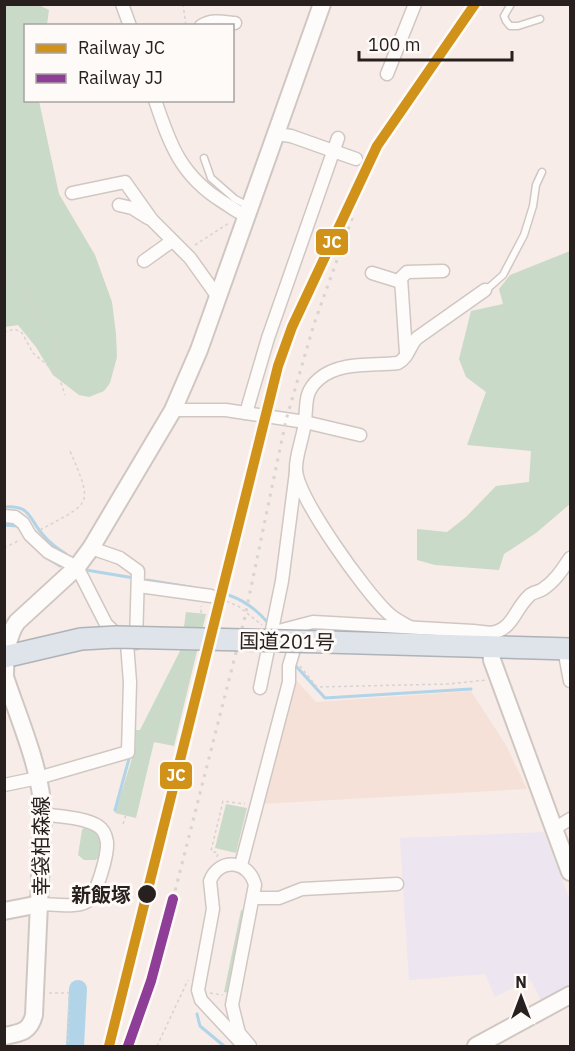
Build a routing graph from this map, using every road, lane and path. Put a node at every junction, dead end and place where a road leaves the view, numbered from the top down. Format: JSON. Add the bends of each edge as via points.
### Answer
{"nodes":[{"id":1,"x":122,"y":4,"type":"edge"},
{"id":2,"x":183,"y":4,"type":"edge"},
{"id":3,"x":322,"y":4,"type":"edge"},
{"id":4,"x":415,"y":4,"type":"edge"},
{"id":5,"x":511,"y":4,"type":"edge"},
{"id":6,"x":540,"y":19,"type":"dead end"},
{"id":7,"x":235,"y":23,"type":"dead end"},
{"id":8,"x":129,"y":24,"type":"edge"},
{"id":9,"x":186,"y":24,"type":"edge"},
{"id":10,"x":204,"y":24,"type":"edge"},
{"id":11,"x":387,"y":74,"type":"dead end"},
{"id":12,"x":156,"y":102,"type":"edge"},
{"id":13,"x":276,"y":135,"type":"junction"},
{"id":14,"x":336,"y":144,"type":"junction"},
{"id":15,"x":204,"y":158,"type":"dead end"},
{"id":16,"x":356,"y":159,"type":"dead end"},
{"id":17,"x":543,"y":172,"type":"dead end"},
{"id":18,"x":72,"y":193,"type":"dead end"},
{"id":19,"x":119,"y":205,"type":"dead end"},
{"id":20,"x":246,"y":212,"type":"junction"},
{"id":21,"x":152,"y":220,"type":"junction"},
{"id":22,"x":172,"y":241,"type":"junction"},
{"id":23,"x":183,"y":251,"type":"junction"},
{"id":24,"x":4,"y":259,"type":"edge"},
{"id":25,"x":144,"y":261,"type":"dead end"},
{"id":26,"x":443,"y":271,"type":"dead end"},
{"id":27,"x":372,"y":273,"type":"dead end"},
{"id":28,"x":401,"y":282,"type":"junction"},
{"id":29,"x":485,"y":290,"type":"joint"},
{"id":30,"x":219,"y":296,"type":"junction"},
{"id":31,"x":4,"y":332,"type":"edge"},
{"id":32,"x":406,"y":357,"type":"junction"},
{"id":33,"x":57,"y":373,"type":"junction"},
{"id":34,"x":65,"y":395,"type":"dead end"},
{"id":35,"x":174,"y":410,"type":"junction"},
{"id":36,"x":246,"y":413,"type":"junction"},
{"id":37,"x":305,"y":422,"type":"junction"},
{"id":38,"x":360,"y":435,"type":"dead end"},
{"id":39,"x":70,"y":452,"type":"dead end"},
{"id":40,"x":296,"y":471,"type":"junction"},
{"id":41,"x":4,"y":516,"type":"edge"},
{"id":42,"x":30,"y":535,"type":"junction"},
{"id":43,"x":4,"y":548,"type":"edge"},
{"id":44,"x":91,"y":548,"type":"junction"},
{"id":45,"x":570,"y":558,"type":"edge"},
{"id":46,"x":77,"y":567,"type":"junction"},
{"id":47,"x":139,"y":586,"type":"junction"},
{"id":48,"x":211,"y":596,"type":"joint"},
{"id":49,"x":201,"y":607,"type":"dead end"},
{"id":50,"x":194,"y":622,"type":"dead end"},
{"id":51,"x":301,"y":626,"type":"junction"},
{"id":52,"x":410,"y":627,"type":"junction"},
{"id":53,"x":271,"y":633,"type":"junction"},
{"id":54,"x":491,"y":640,"type":"junction"},
{"id":55,"x":127,"y":644,"type":"junction"},
{"id":56,"x":196,"y":646,"type":"dead end"},
{"id":57,"x":567,"y":649,"type":"edge"},
{"id":58,"x":187,"y":652,"type":"dead end"},
{"id":59,"x":6,"y":653,"type":"edge"},
{"id":60,"x":292,"y":656,"type":"junction"},
{"id":61,"x":489,"y":680,"type":"dead end"},
{"id":62,"x":570,"y":680,"type":"edge"},
{"id":63,"x":260,"y":688,"type":"dead end"},
{"id":64,"x":138,"y":734,"type":"dead end"},
{"id":65,"x":147,"y":734,"type":"junction"},
{"id":66,"x":38,"y":778,"type":"junction"},
{"id":67,"x":5,"y":785,"type":"edge"},
{"id":68,"x":223,"y":801,"type":"dead end"},
{"id":69,"x":43,"y":814,"type":"junction"},
{"id":70,"x":570,"y":819,"type":"edge"},
{"id":71,"x":123,"y":824,"type":"dead end"},
{"id":72,"x":554,"y":829,"type":"junction"},
{"id":73,"x":216,"y":862,"type":"dead end"},
{"id":74,"x":242,"y":865,"type":"junction"},
{"id":75,"x":570,"y":872,"type":"edge"},
{"id":76,"x":397,"y":884,"type":"dead end"},
{"id":77,"x":254,"y":898,"type":"junction"},
{"id":78,"x":40,"y":904,"type":"junction"},
{"id":79,"x":4,"y":911,"type":"edge"},
{"id":80,"x":188,"y":980,"type":"dead end"},
{"id":81,"x":203,"y":991,"type":"dead end"},
{"id":82,"x":45,"y":993,"type":"dead end"},
{"id":83,"x":570,"y":995,"type":"edge"},
{"id":84,"x":231,"y":1001,"type":"junction"},
{"id":85,"x":211,"y":1010,"type":"junction"},
{"id":86,"x":14,"y":1039,"type":"edge"},
{"id":87,"x":68,"y":1047,"type":"edge"},
{"id":88,"x":157,"y":1047,"type":"edge"},
{"id":89,"x":244,"y":1047,"type":"edge"},
{"id":90,"x":250,"y":1047,"type":"edge"},
{"id":91,"x":476,"y":1047,"type":"edge"}],
"edges":[{"from":1,"to":8,"type":"street"},
{"from":2,"to":9,"type":"path"},
{"from":3,"to":13,"type":"street","name":"幸袋柏森線"},
{"from":4,"to":11,"type":"street"},
{"from":5,"to":6,"type":"lane","via":[[504,16],[510,26]]},
{"from":7,"to":10,"type":"street"},
{"from":12,"to":20,"type":"street","via":[[171,148],[193,180],[212,195]]},
{"from":13,"to":14,"type":"street"},
{"from":13,"to":20,"type":"street","name":"幸袋柏森線"},
{"from":14,"to":16,"type":"street"},
{"from":14,"to":36,"type":"street"},
{"from":15,"to":20,"type":"lane","via":[[211,178]]},
{"from":17,"to":29,"type":"lane","via":[[524,235],[504,275]]},
{"from":18,"to":21,"type":"street","via":[[125,182]]},
{"from":19,"to":21,"type":"street"},
{"from":20,"to":23,"type":"path"},
{"from":20,"to":30,"type":"street","name":"幸袋柏森線"},
{"from":21,"to":22,"type":"street"},
{"from":22,"to":23,"type":"street"},
{"from":22,"to":25,"type":"street"},
{"from":23,"to":30,"type":"street"},
{"from":24,"to":33,"type":"path","via":[[54,340]]},
{"from":26,"to":28,"type":"street","via":[[407,272]]},
{"from":27,"to":28,"type":"street"},
{"from":28,"to":32,"type":"street"},
{"from":29,"to":32,"type":"street","via":[[417,338]]},
{"from":30,"to":35,"type":"street","name":"幸袋柏森線"},
{"from":31,"to":33,"type":"path","via":[[15,329],[22,333],[33,353]]},
{"from":32,"to":37,"type":"street","via":[[398,363],[351,366],[328,373],[307,393]]},
{"from":33,"to":34,"type":"path"},
{"from":35,"to":36,"type":"street"},
{"from":35,"to":44,"type":"street","name":"幸袋柏森線"},
{"from":36,"to":37,"type":"street"},
{"from":37,"to":38,"type":"street"},
{"from":37,"to":40,"type":"street"},
{"from":39,"to":42,"type":"path","via":[[85,486],[85,500],[78,509]]},
{"from":40,"to":52,"type":"street","via":[[309,502],[360,581],[387,612]]},
{"from":40,"to":53,"type":"street"},
{"from":41,"to":42,"type":"street","via":[[15,517]]},
{"from":42,"to":43,"type":"path"},
{"from":42,"to":46,"type":"street","via":[[48,552]]},
{"from":44,"to":46,"type":"street","name":"幸袋柏森線"},
{"from":44,"to":47,"type":"street","via":[[120,558],[138,571]]},
{"from":45,"to":54,"type":"street","via":[[557,578],[531,594]]},
{"from":46,"to":55,"type":"street","via":[[106,624]]},
{"from":46,"to":59,"type":"street","name":"幸袋柏森線","via":[[12,628]]},
{"from":47,"to":48,"type":"street"},
{"from":47,"to":55,"type":"street","via":[[136,643]]},
{"from":48,"to":53,"type":"path","via":[[238,606]]},
{"from":49,"to":50,"type":"path"},
{"from":51,"to":52,"type":"street","via":[[313,622]]},
{"from":51,"to":53,"type":"street"},
{"from":51,"to":60,"type":"street"},
{"from":52,"to":54,"type":"street"},
{"from":53,"to":63,"type":"street"},
{"from":54,"to":57,"type":"highway","name":"国道201号"},
{"from":54,"to":59,"type":"highway","name":"国道201号","bridge":true,"via":[[326,642],[116,637],[81,639]]},
{"from":54,"to":72,"type":"street","via":[[494,665]]},
{"from":55,"to":66,"type":"street","via":[[128,752]]},
{"from":56,"to":65,"type":"path","via":[[172,738]]},
{"from":57,"to":62,"type":"street"},
{"from":58,"to":65,"type":"path"},
{"from":59,"to":66,"type":"street","name":"幸袋柏森線","via":[[5,677]]},
{"from":60,"to":61,"type":"path","via":[[317,687]]},
{"from":60,"to":74,"type":"street","via":[[289,682]]},
{"from":64,"to":65,"type":"path"},
{"from":65,"to":71,"type":"path","via":[[144,758]]},
{"from":66,"to":67,"type":"street"},
{"from":66,"to":69,"type":"street","name":"幸袋柏森線"},
{"from":68,"to":73,"type":"path","via":[[210,851],[218,853]]},
{"from":69,"to":78,"type":"street","name":"幸袋柏森線"},
{"from":69,"to":78,"type":"street","via":[[97,825],[107,844],[97,890],[87,902]]},
{"from":70,"to":72,"type":"street"},
{"from":72,"to":75,"type":"street"},
{"from":74,"to":77,"type":"street","via":[[254,879]]},
{"from":74,"to":85,"type":"street","via":[[225,866],[210,881],[213,909],[198,990]]},
{"from":76,"to":77,"type":"street","via":[[302,889],[279,898]]},
{"from":77,"to":84,"type":"street"},
{"from":78,"to":79,"type":"street"},
{"from":78,"to":86,"type":"street","name":"幸袋柏森線","via":[[34,1015],[30,1027]]},
{"from":80,"to":88,"type":"path"},
{"from":81,"to":84,"type":"path"},
{"from":82,"to":87,"type":"path","via":[[69,993]]},
{"from":83,"to":91,"type":"street"},
{"from":84,"to":85,"type":"street","via":[[222,1010]]},
{"from":84,"to":90,"type":"street","via":[[239,1033]]},
{"from":85,"to":89,"type":"street"}]}
